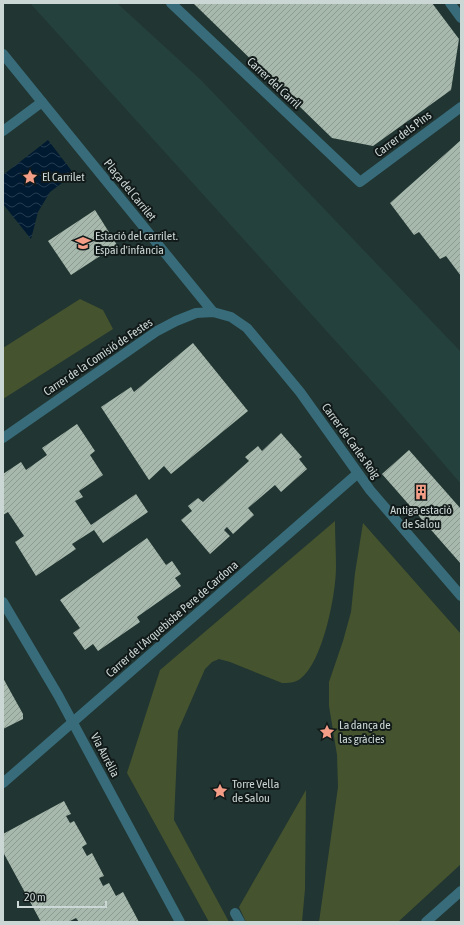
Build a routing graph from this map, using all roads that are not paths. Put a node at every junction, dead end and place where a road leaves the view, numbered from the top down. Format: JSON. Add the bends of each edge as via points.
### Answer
{"nodes":[{"id":1,"x":171,"y":3,"type":"edge"},
{"id":2,"x":450,"y":3,"type":"edge"},
{"id":3,"x":461,"y":18,"type":"edge"},
{"id":4,"x":3,"y":54,"type":"edge"},
{"id":5,"x":42,"y":102,"type":"junction"},
{"id":6,"x":461,"y":107,"type":"edge"},
{"id":7,"x":3,"y":130,"type":"edge"},
{"id":8,"x":360,"y":182,"type":"joint"},
{"id":9,"x":213,"y":312,"type":"junction"},
{"id":10,"x":3,"y":438,"type":"edge"},
{"id":11,"x":357,"y":474,"type":"junction"},
{"id":12,"x":461,"y":596,"type":"edge"},
{"id":13,"x":3,"y":602,"type":"edge"},
{"id":14,"x":73,"y":722,"type":"junction"},
{"id":15,"x":3,"y":783,"type":"edge"},
{"id":16,"x":461,"y":891,"type":"edge"},
{"id":17,"x":180,"y":922,"type":"edge"},
{"id":18,"x":426,"y":922,"type":"edge"}],
"edges":[{"from":1,"to":8,"type":"street","name":"Carrer del Carril"},
{"from":2,"to":3,"type":"street"},
{"from":4,"to":5,"type":"street","name":"Plaça del Carrilet"},
{"from":5,"to":7,"type":"street"},
{"from":5,"to":9,"type":"street","name":"Plaça del Carrilet"},
{"from":6,"to":8,"type":"street","name":"Carrer dels Pins"},
{"from":9,"to":10,"type":"street","name":"Carrer de la Comisió de Festes","via":[[196,313],[157,332]]},
{"from":9,"to":11,"type":"street","name":"Carrer de Carles Roig","via":[[231,317],[247,328],[300,392]]},
{"from":11,"to":12,"type":"street","name":"Carrer de Carles Roig"},
{"from":11,"to":14,"type":"street","name":"Carrer de l'Arquebisbe Pere de Cardona"},
{"from":13,"to":14,"type":"street","name":"Via Aurèlia"},
{"from":14,"to":15,"type":"street","name":"Carrer de l'Arquebisbe Pere de Cardona"},
{"from":14,"to":17,"type":"street","name":"Via Aurèlia"},
{"from":16,"to":18,"type":"street"}]}
